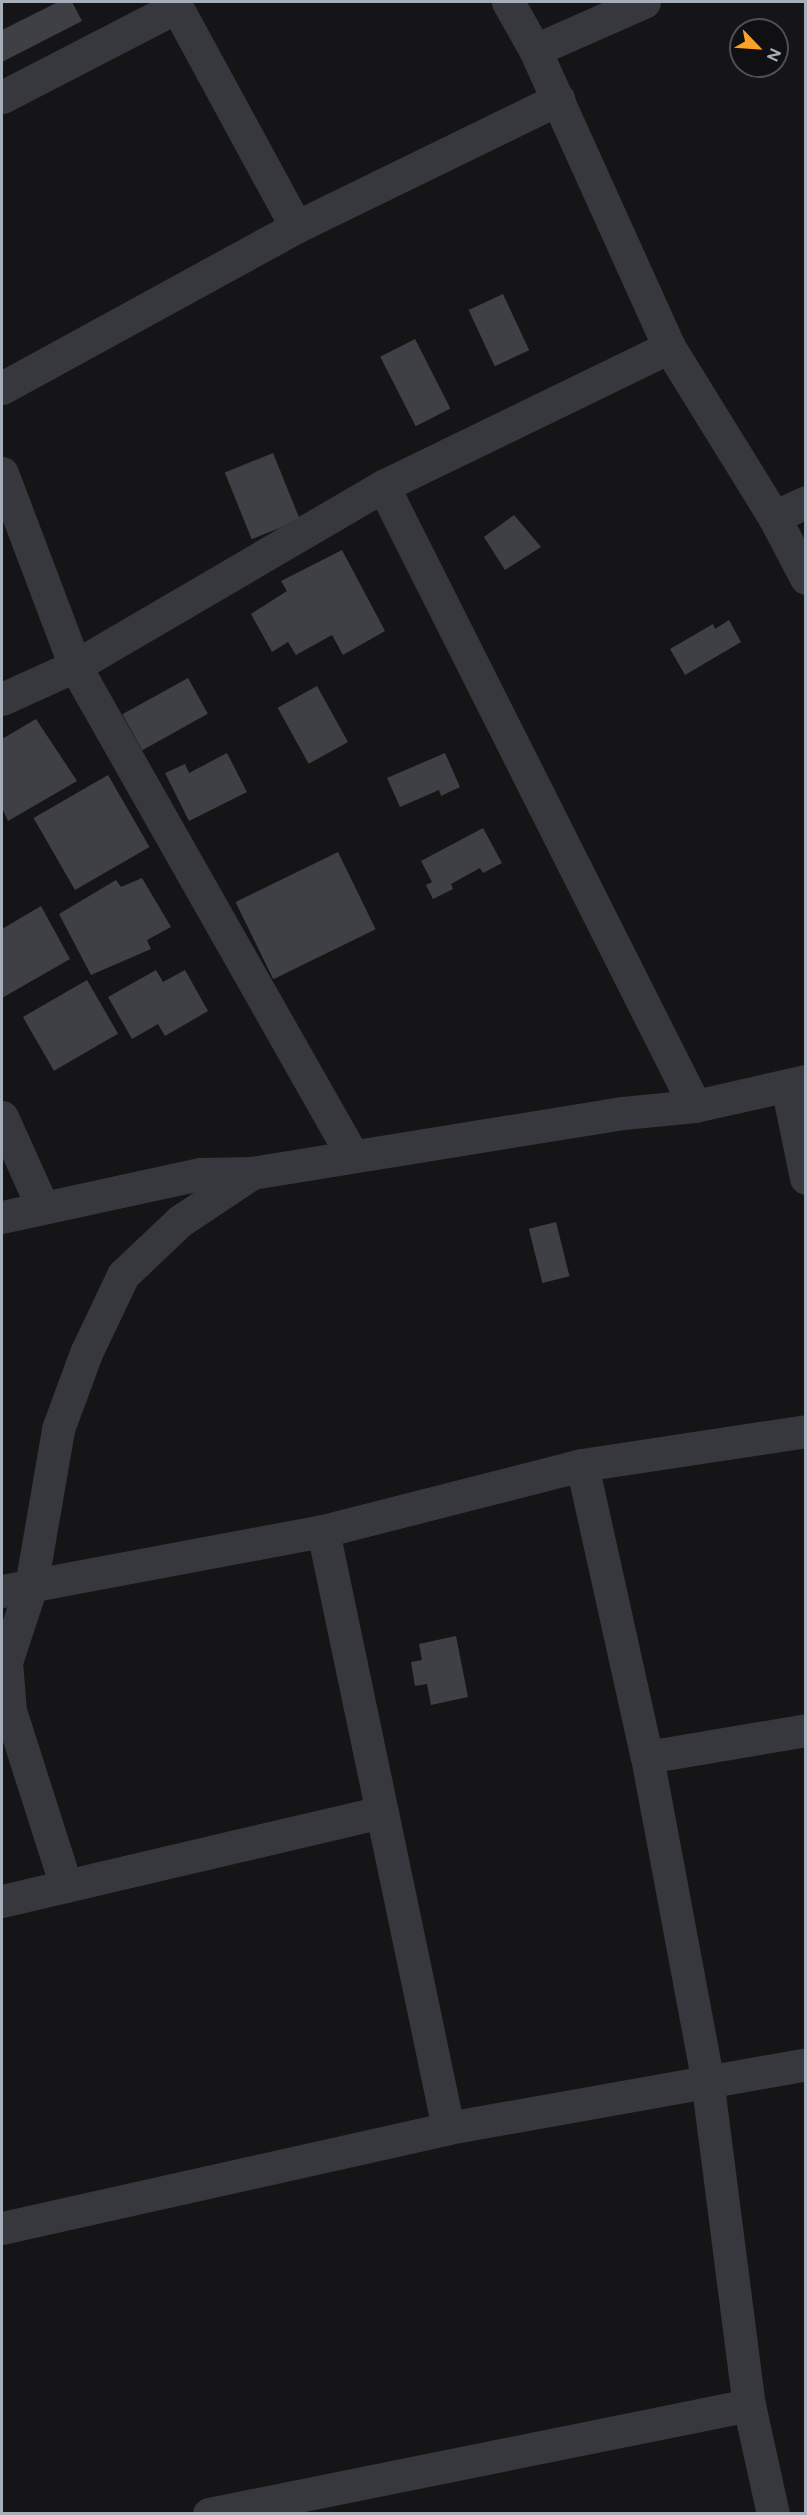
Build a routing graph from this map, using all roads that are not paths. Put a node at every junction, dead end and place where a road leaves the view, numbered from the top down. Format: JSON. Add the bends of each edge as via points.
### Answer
{"nodes":[{"id":1,"x":508,"y":2,"type":"edge"},
{"id":2,"x":644,"y":2,"type":"edge"},
{"id":3,"x":175,"y":4,"type":"edge"},
{"id":4,"x":536,"y":50,"type":"junction"},
{"id":5,"x":2,"y":97,"type":"edge"},
{"id":6,"x":558,"y":99,"type":"junction"},
{"id":7,"x":296,"y":227,"type":"junction"},
{"id":8,"x":669,"y":347,"type":"junction"},
{"id":9,"x":2,"y":388,"type":"edge"},
{"id":10,"x":2,"y":473,"type":"edge"},
{"id":11,"x":383,"y":486,"type":"junction"},
{"id":12,"x":806,"y":501,"type":"edge"},
{"id":13,"x":774,"y":517,"type":"junction"},
{"id":14,"x":806,"y":578,"type":"edge"},
{"id":15,"x":75,"y":666,"type":"junction"},
{"id":16,"x":2,"y":699,"type":"edge"},
{"id":17,"x":796,"y":1084,"type":"edge"},
{"id":18,"x":695,"y":1106,"type":"junction"},
{"id":19,"x":2,"y":1117,"type":"edge"},
{"id":20,"x":352,"y":1155,"type":"junction"},
{"id":21,"x":252,"y":1173,"type":"junction"},
{"id":22,"x":806,"y":1178,"type":"edge"},
{"id":23,"x":42,"y":1206,"type":"junction"},
{"id":24,"x":2,"y":1217,"type":"edge"},
{"id":25,"x":806,"y":1431,"type":"edge"},
{"id":26,"x":582,"y":1465,"type":"junction"},
{"id":27,"x":323,"y":1531,"type":"junction"},
{"id":28,"x":16,"y":1589,"type":"edge"},
{"id":29,"x":806,"y":1730,"type":"edge"},
{"id":30,"x":647,"y":1757,"type":"junction"},
{"id":31,"x":382,"y":1812,"type":"junction"},
{"id":32,"x":66,"y":1886,"type":"junction"},
{"id":33,"x":2,"y":1901,"type":"edge"},
{"id":34,"x":806,"y":2064,"type":"edge"},
{"id":35,"x":707,"y":2079,"type":"junction"},
{"id":36,"x":448,"y":2128,"type":"junction"},
{"id":37,"x":2,"y":2228,"type":"edge"},
{"id":38,"x":749,"y":2405,"type":"junction"},
{"id":39,"x":209,"y":2514,"type":"edge"},
{"id":40,"x":773,"y":2514,"type":"edge"}],
"edges":[{"from":1,"to":4,"type":"street"},
{"from":2,"to":4,"type":"street"},
{"from":3,"to":5,"type":"street"},
{"from":3,"to":7,"type":"street"},
{"from":4,"to":6,"type":"street"},
{"from":6,"to":7,"type":"street"},
{"from":6,"to":8,"type":"street"},
{"from":7,"to":9,"type":"street"},
{"from":8,"to":11,"type":"street"},
{"from":8,"to":13,"type":"street"},
{"from":10,"to":15,"type":"street"},
{"from":11,"to":15,"type":"street"},
{"from":11,"to":18,"type":"street"},
{"from":12,"to":13,"type":"street"},
{"from":13,"to":14,"type":"street"},
{"from":15,"to":16,"type":"street"},
{"from":15,"to":20,"type":"street"},
{"from":17,"to":18,"type":"street"},
{"from":17,"to":22,"type":"street"},
{"from":18,"to":20,"type":"street"},
{"from":19,"to":23,"type":"street"},
{"from":20,"to":21,"type":"street"},
{"from":21,"to":23,"type":"street","via":[[200,1174]]},
{"from":21,"to":28,"type":"street","via":[[180,1221],[123,1275],[86,1353],[58,1429]]},
{"from":23,"to":24,"type":"street"},
{"from":25,"to":26,"type":"street"},
{"from":26,"to":27,"type":"street"},
{"from":26,"to":30,"type":"street"},
{"from":27,"to":28,"type":"street"},
{"from":27,"to":31,"type":"street"},
{"from":28,"to":32,"type":"street","via":[[6,1662],[10,1711]]},
{"from":29,"to":30,"type":"street"},
{"from":30,"to":35,"type":"street"},
{"from":31,"to":32,"type":"street"},
{"from":31,"to":36,"type":"street"},
{"from":32,"to":33,"type":"street"},
{"from":34,"to":35,"type":"street"},
{"from":35,"to":36,"type":"street"},
{"from":35,"to":38,"type":"street"},
{"from":36,"to":37,"type":"street"},
{"from":38,"to":39,"type":"street"},
{"from":38,"to":40,"type":"street"}]}
